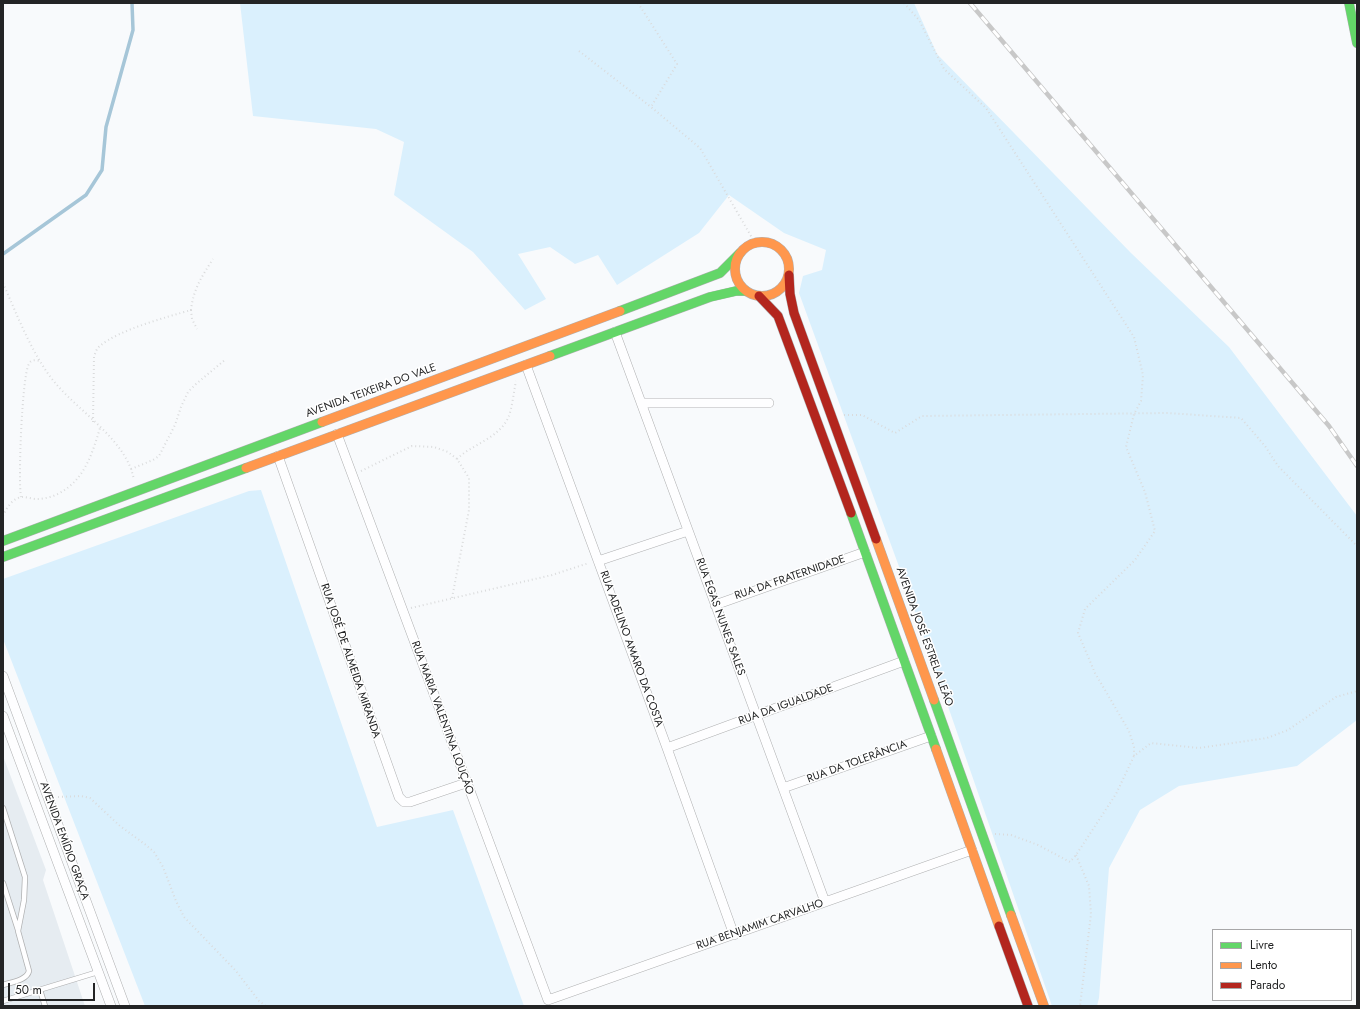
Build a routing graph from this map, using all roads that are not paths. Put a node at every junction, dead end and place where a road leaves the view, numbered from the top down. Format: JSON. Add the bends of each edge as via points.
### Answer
{"nodes":[{"id":1,"x":1349,"y":3,"type":"edge"},
{"id":2,"x":1357,"y":42,"type":"edge"},
{"id":3,"x":740,"y":253,"type":"junction"},
{"id":4,"x":789,"y":275,"type":"junction"},
{"id":5,"x":746,"y":291,"type":"junction"},
{"id":6,"x":759,"y":296,"type":"junction"},
{"id":7,"x":615,"y":332,"type":"junction"},
{"id":8,"x":522,"y":366,"type":"junction"},
{"id":9,"x":641,"y":403,"type":"junction"},
{"id":10,"x":769,"y":403,"type":"dead end"},
{"id":11,"x":337,"y":434,"type":"junction"},
{"id":12,"x":278,"y":456,"type":"junction"},
{"id":13,"x":688,"y":531,"type":"junction"},
{"id":14,"x":3,"y":541,"type":"edge"},
{"id":15,"x":865,"y":552,"type":"junction"},
{"id":16,"x":3,"y":557,"type":"edge"},
{"id":17,"x":598,"y":561,"type":"junction"},
{"id":18,"x":715,"y":604,"type":"junction"},
{"id":19,"x":904,"y":661,"type":"junction"},
{"id":20,"x":3,"y":676,"type":"edge"},
{"id":21,"x":3,"y":716,"type":"edge"},
{"id":22,"x":756,"y":716,"type":"junction"},
{"id":23,"x":931,"y":736,"type":"junction"},
{"id":24,"x":667,"y":748,"type":"junction"},
{"id":25,"x":466,"y":783,"type":"junction"},
{"id":26,"x":783,"y":788,"type":"junction"},
{"id":27,"x":3,"y":808,"type":"edge"},
{"id":28,"x":972,"y":850,"type":"junction"},
{"id":29,"x":3,"y":882,"type":"edge"},
{"id":30,"x":825,"y":902,"type":"junction"},
{"id":31,"x":18,"y":931,"type":"junction"},
{"id":32,"x":734,"y":934,"type":"junction"},
{"id":33,"x":98,"y":972,"type":"junction"},
{"id":34,"x":3,"y":985,"type":"edge"},
{"id":35,"x":40,"y":990,"type":"junction"},
{"id":36,"x":548,"y":1000,"type":"joint"},
{"id":37,"x":3,"y":1002,"type":"edge"},
{"id":38,"x":45,"y":1006,"type":"edge"},
{"id":39,"x":111,"y":1006,"type":"edge"},
{"id":40,"x":125,"y":1006,"type":"edge"},
{"id":41,"x":1028,"y":1006,"type":"edge"},
{"id":42,"x":1044,"y":1006,"type":"edge"}],
"edges":[{"from":1,"to":2,"type":"street"},
{"from":3,"to":4,"type":"street","name":"AVENIDA TEIXEIRA DO VALE","via":[[755,243],[773,245],[786,257]]},
{"from":3,"to":5,"type":"street","via":[[735,269],[736,277]]},
{"from":3,"to":14,"type":"street","name":"AVENIDA TEIXEIRA DO VALE","via":[[720,273],[706,279]]},
{"from":4,"to":6,"type":"street","via":[[786,283],[775,294]]},
{"from":4,"to":42,"type":"street","name":"AVENIDA JOSÉ ESTRELA LEÃO","via":[[794,313]]},
{"from":5,"to":6,"type":"street"},
{"from":5,"to":7,"type":"street","via":[[710,297]]},
{"from":6,"to":15,"type":"street","via":[[778,316]]},
{"from":7,"to":8,"type":"street"},
{"from":7,"to":9,"type":"street","name":"RUA EGAS NUNES SALES"},
{"from":8,"to":11,"type":"street"},
{"from":8,"to":17,"type":"street","name":"RUA ADELINO AMARO DA COSTA"},
{"from":9,"to":10,"type":"street"},
{"from":9,"to":13,"type":"street","name":"RUA EGAS NUNES SALES"},
{"from":11,"to":12,"type":"street"},
{"from":11,"to":25,"type":"street","name":"RUA MARIA VALENTINA LOUÇÃO"},
{"from":12,"to":16,"type":"street"},
{"from":12,"to":25,"type":"street","name":"RUA JOSÉ DE ALMEIDA MIRANDA","via":[[399,797],[404,802],[410,802]]},
{"from":13,"to":17,"type":"street"},
{"from":13,"to":18,"type":"street","name":"RUA EGAS NUNES SALES"},
{"from":15,"to":18,"type":"street","name":"RUA DA FRATERNIDADE"},
{"from":15,"to":19,"type":"street"},
{"from":17,"to":24,"type":"street","name":"RUA ADELINO AMARO DA COSTA"},
{"from":18,"to":22,"type":"street","name":"RUA EGAS NUNES SALES"},
{"from":19,"to":22,"type":"street","name":"RUA DA IGUALDADE"},
{"from":19,"to":23,"type":"street"},
{"from":20,"to":40,"type":"street","name":"AVENIDA EMÍDIO GRAÇA"},
{"from":21,"to":33,"type":"street","name":"AVENIDA EMÍDIO GRAÇA"},
{"from":22,"to":24,"type":"street","name":"RUA DA IGUALDADE"},
{"from":22,"to":26,"type":"street","name":"RUA EGAS NUNES SALES"},
{"from":23,"to":26,"type":"street","name":"RUA DA TOLERÂNCIA"},
{"from":23,"to":28,"type":"street"},
{"from":24,"to":32,"type":"street","name":"RUA ADELINO AMARO DA COSTA"},
{"from":25,"to":36,"type":"street","name":"RUA MARIA VALENTINA LOUÇÃO"},
{"from":26,"to":30,"type":"street","name":"RUA EGAS NUNES SALES"},
{"from":27,"to":31,"type":"lane","via":[[25,877]]},
{"from":28,"to":30,"type":"street","name":"RUA BENJAMIM CARVALHO"},
{"from":28,"to":41,"type":"street"},
{"from":29,"to":31,"type":"lane"},
{"from":30,"to":32,"type":"street","name":"RUA BENJAMIM CARVALHO"},
{"from":31,"to":34,"type":"lane","via":[[29,973],[22,979]]},
{"from":32,"to":36,"type":"street","name":"RUA BENJAMIM CARVALHO"},
{"from":33,"to":35,"type":"lane"},
{"from":33,"to":39,"type":"street","name":"AVENIDA EMÍDIO GRAÇA"},
{"from":35,"to":37,"type":"lane"},
{"from":35,"to":38,"type":"lane"}]}
